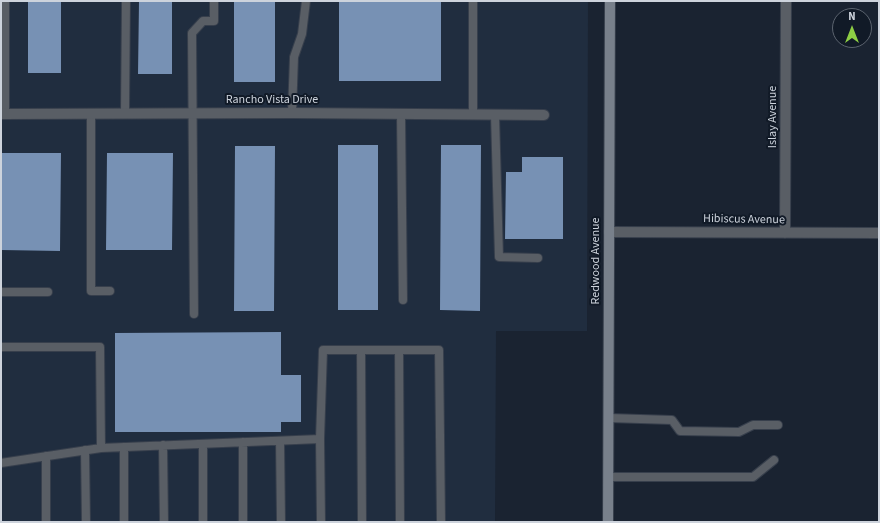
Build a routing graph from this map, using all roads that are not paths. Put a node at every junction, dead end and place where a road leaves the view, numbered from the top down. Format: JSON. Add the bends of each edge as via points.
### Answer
{"nodes":[{"id":1,"x":5,"y":1,"type":"edge"},
{"id":2,"x":126,"y":1,"type":"edge"},
{"id":3,"x":214,"y":1,"type":"edge"},
{"id":4,"x":306,"y":1,"type":"edge"},
{"id":5,"x":473,"y":1,"type":"edge"},
{"id":6,"x":610,"y":1,"type":"edge"},
{"id":7,"x":786,"y":1,"type":"edge"},
{"id":8,"x":91,"y":113,"type":"junction"},
{"id":9,"x":125,"y":113,"type":"junction"},
{"id":10,"x":292,"y":113,"type":"junction"},
{"id":11,"x":3,"y":114,"type":"edge"},
{"id":12,"x":192,"y":114,"type":"junction"},
{"id":13,"x":401,"y":115,"type":"junction"},
{"id":14,"x":473,"y":115,"type":"junction"},
{"id":15,"x":495,"y":115,"type":"junction"},
{"id":16,"x":544,"y":116,"type":"dead end"},
{"id":17,"x":609,"y":232,"type":"junction"},
{"id":18,"x":785,"y":233,"type":"junction"},
{"id":19,"x":879,"y":233,"type":"edge"},
{"id":20,"x":538,"y":258,"type":"dead end"},
{"id":21,"x":110,"y":291,"type":"dead end"},
{"id":22,"x":1,"y":292,"type":"edge"},
{"id":23,"x":48,"y":292,"type":"dead end"},
{"id":24,"x":403,"y":300,"type":"dead end"},
{"id":25,"x":194,"y":314,"type":"dead end"},
{"id":26,"x":1,"y":347,"type":"edge"},
{"id":27,"x":361,"y":350,"type":"junction"},
{"id":28,"x":399,"y":350,"type":"junction"},
{"id":29,"x":608,"y":418,"type":"junction"},
{"id":30,"x":778,"y":425,"type":"dead end"},
{"id":31,"x":320,"y":439,"type":"junction"},
{"id":32,"x":280,"y":441,"type":"junction"},
{"id":33,"x":243,"y":442,"type":"junction"},
{"id":34,"x":203,"y":444,"type":"junction"},
{"id":35,"x":163,"y":445,"type":"junction"},
{"id":36,"x":124,"y":447,"type":"junction"},
{"id":37,"x":101,"y":448,"type":"junction"},
{"id":38,"x":86,"y":450,"type":"junction"},
{"id":39,"x":46,"y":456,"type":"junction"},
{"id":40,"x":774,"y":460,"type":"dead end"},
{"id":41,"x":1,"y":463,"type":"edge"},
{"id":42,"x":608,"y":477,"type":"junction"},
{"id":43,"x":46,"y":522,"type":"edge"},
{"id":44,"x":86,"y":522,"type":"edge"},
{"id":45,"x":124,"y":522,"type":"edge"},
{"id":46,"x":164,"y":522,"type":"edge"},
{"id":47,"x":203,"y":522,"type":"edge"},
{"id":48,"x":244,"y":522,"type":"edge"},
{"id":49,"x":280,"y":522,"type":"edge"},
{"id":50,"x":321,"y":522,"type":"edge"},
{"id":51,"x":362,"y":522,"type":"edge"},
{"id":52,"x":400,"y":522,"type":"edge"},
{"id":53,"x":441,"y":522,"type":"edge"},
{"id":54,"x":608,"y":522,"type":"edge"}],
"edges":[{"from":1,"to":11,"type":"lane"},
{"from":2,"to":9,"type":"lane"},
{"from":3,"to":12,"type":"lane","via":[[214,21],[203,21],[192,33]]},
{"from":4,"to":10,"type":"lane","via":[[302,34],[294,57]]},
{"from":5,"to":14,"type":"lane"},
{"from":6,"to":17,"type":"street","name":"Redwood Avenue"},
{"from":7,"to":18,"type":"street","name":"Islay Avenue"},
{"from":8,"to":9,"type":"street","name":"Rancho Vista Drive"},
{"from":8,"to":11,"type":"street","name":"Rancho Vista Drive"},
{"from":8,"to":21,"type":"lane","via":[[91,291]]},
{"from":9,"to":12,"type":"street","name":"Rancho Vista Drive"},
{"from":10,"to":12,"type":"street","name":"Rancho Vista Drive"},
{"from":10,"to":13,"type":"street","name":"Rancho Vista Drive"},
{"from":12,"to":25,"type":"lane"},
{"from":13,"to":14,"type":"street","name":"Rancho Vista Drive"},
{"from":13,"to":24,"type":"lane"},
{"from":14,"to":15,"type":"street","name":"Rancho Vista Drive"},
{"from":15,"to":16,"type":"street","name":"Rancho Vista Drive"},
{"from":15,"to":20,"type":"lane","via":[[499,257]]},
{"from":17,"to":18,"type":"street","name":"Hibiscus Avenue"},
{"from":17,"to":29,"type":"street","name":"Redwood Avenue"},
{"from":18,"to":19,"type":"street","name":"Hibiscus Avenue"},
{"from":22,"to":23,"type":"lane"},
{"from":26,"to":37,"type":"lane","via":[[100,347]]},
{"from":27,"to":28,"type":"lane"},
{"from":27,"to":31,"type":"lane","via":[[323,350]]},
{"from":27,"to":51,"type":"lane"},
{"from":28,"to":52,"type":"lane"},
{"from":28,"to":53,"type":"lane","via":[[439,350]]},
{"from":29,"to":30,"type":"lane","via":[[672,420],[680,431],[739,432],[753,424]]},
{"from":29,"to":42,"type":"street","name":"Redwood Avenue"},
{"from":31,"to":32,"type":"lane"},
{"from":31,"to":50,"type":"lane"},
{"from":32,"to":33,"type":"lane"},
{"from":32,"to":49,"type":"lane"},
{"from":33,"to":34,"type":"lane"},
{"from":33,"to":48,"type":"lane"},
{"from":34,"to":35,"type":"lane"},
{"from":34,"to":47,"type":"lane"},
{"from":35,"to":36,"type":"lane"},
{"from":35,"to":46,"type":"lane"},
{"from":36,"to":37,"type":"lane"},
{"from":36,"to":45,"type":"lane"},
{"from":37,"to":38,"type":"lane"},
{"from":38,"to":39,"type":"lane"},
{"from":38,"to":44,"type":"lane"},
{"from":39,"to":41,"type":"lane"},
{"from":39,"to":43,"type":"lane"},
{"from":40,"to":42,"type":"lane","via":[[753,477]]},
{"from":42,"to":54,"type":"street","name":"Redwood Avenue"}]}
